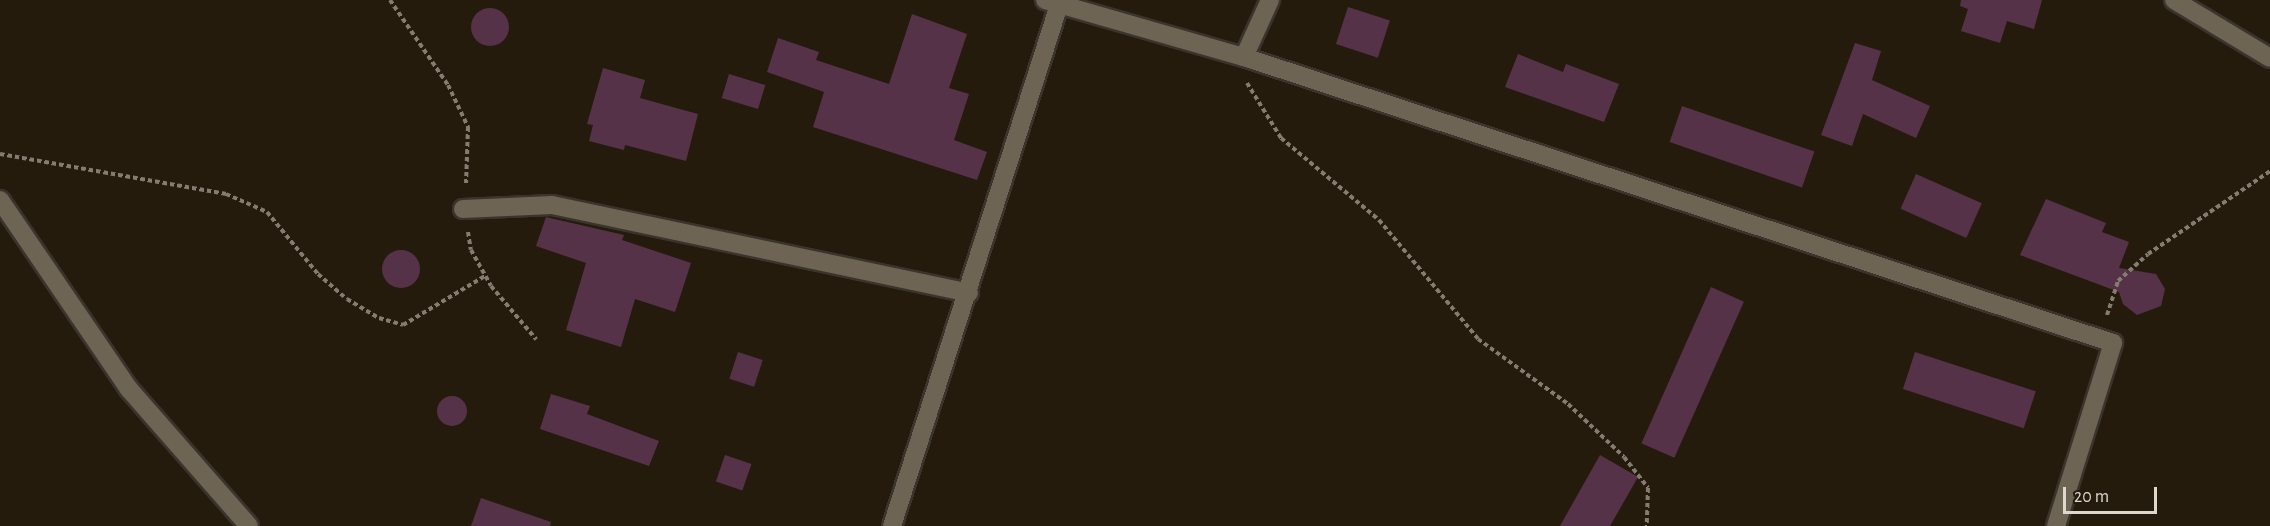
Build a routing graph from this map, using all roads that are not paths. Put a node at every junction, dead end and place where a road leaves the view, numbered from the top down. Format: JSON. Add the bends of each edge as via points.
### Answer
{"nodes":[{"id":1,"x":1270,"y":0,"type":"edge"},
{"id":2,"x":2174,"y":0,"type":"edge"},
{"id":3,"x":1052,"y":2,"type":"edge"},
{"id":4,"x":1244,"y":57,"type":"junction"},
{"id":5,"x":2270,"y":58,"type":"edge"},
{"id":6,"x":0,"y":200,"type":"edge"},
{"id":7,"x":464,"y":209,"type":"road end"},
{"id":8,"x":969,"y":293,"type":"junction"},
{"id":9,"x":249,"y":526,"type":"edge"},
{"id":10,"x":892,"y":526,"type":"edge"},
{"id":11,"x":2056,"y":526,"type":"edge"}],
"edges":[{"from":1,"to":4,"type":"street"},
{"from":2,"to":5,"type":"street"},
{"from":3,"to":4,"type":"street"},
{"from":3,"to":8,"type":"street"},
{"from":4,"to":11,"type":"street","via":[[2113,343]]},
{"from":6,"to":9,"type":"street","via":[[129,389]]},
{"from":7,"to":8,"type":"street","via":[[552,205]]},
{"from":8,"to":10,"type":"street"}]}
